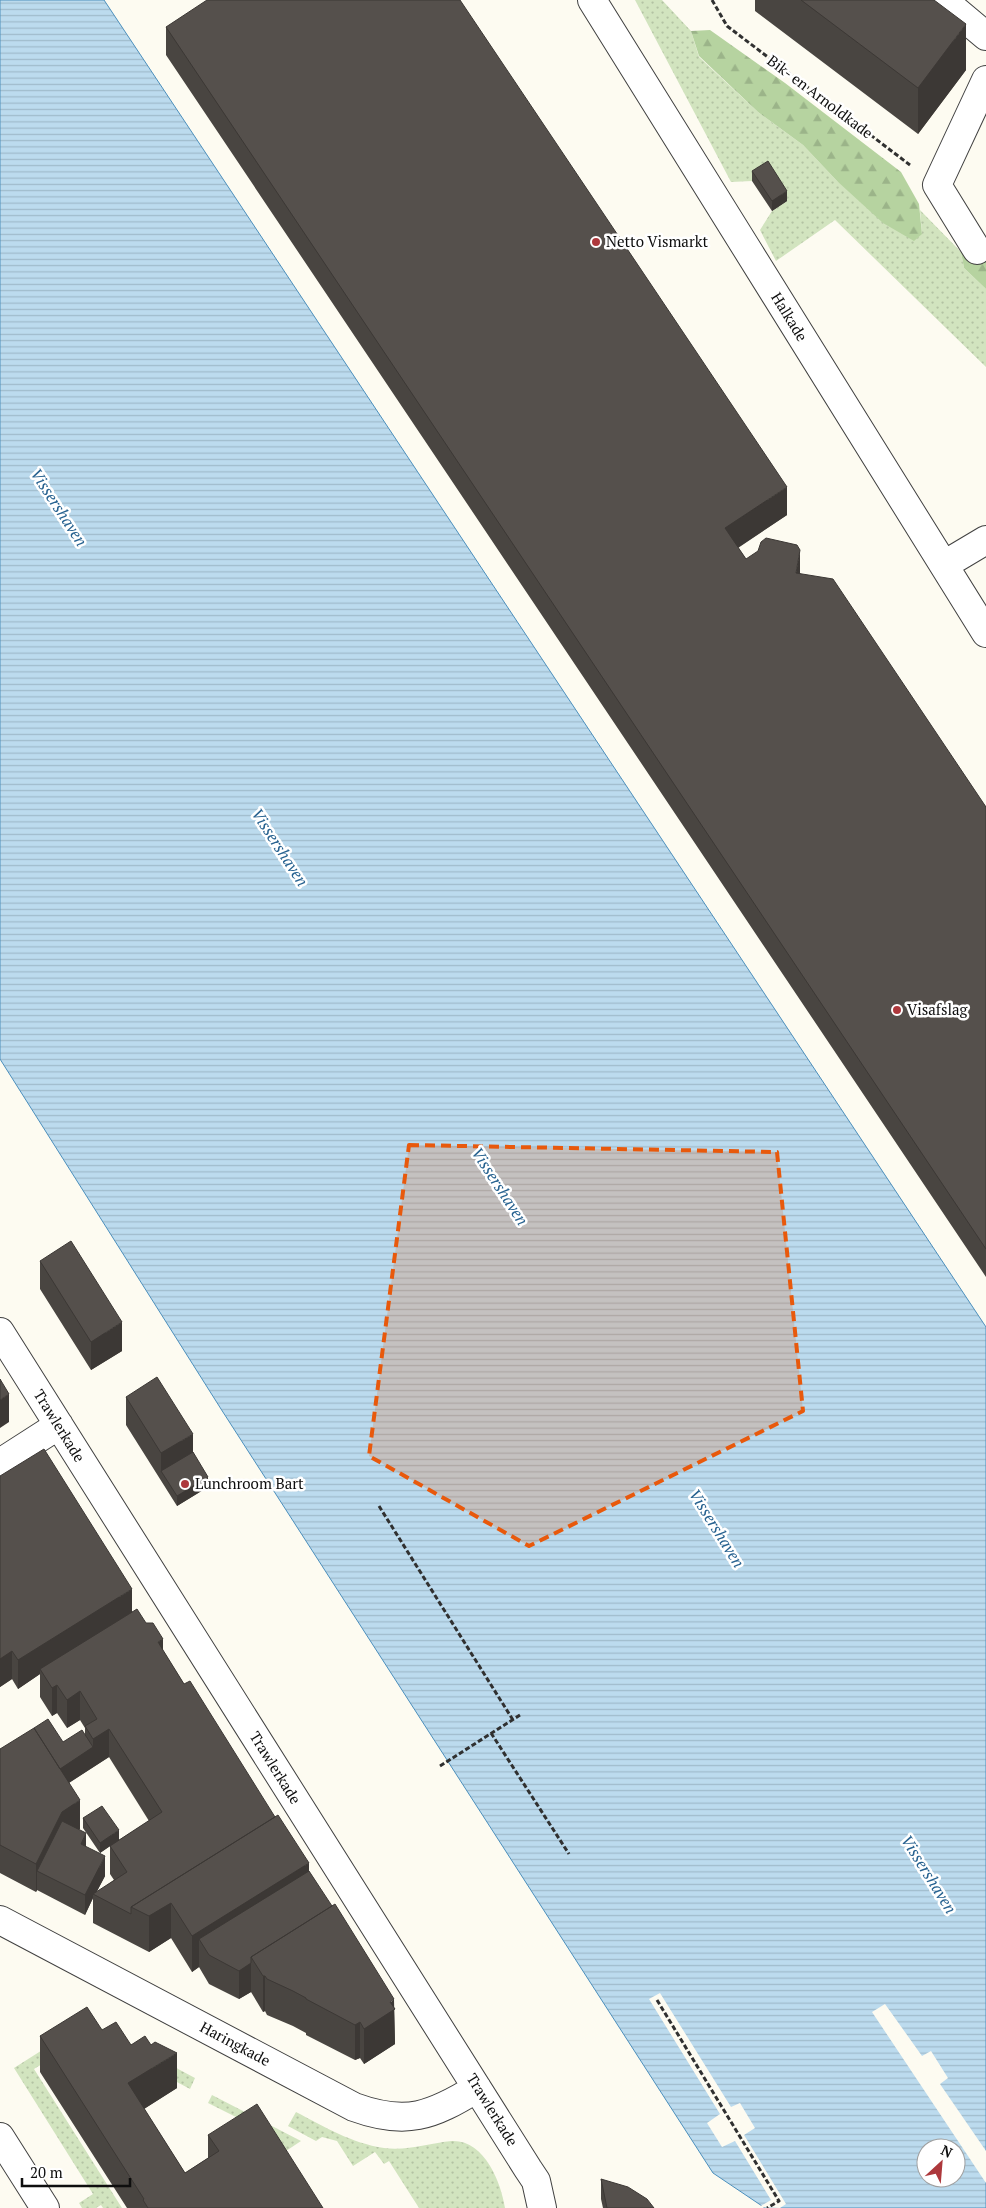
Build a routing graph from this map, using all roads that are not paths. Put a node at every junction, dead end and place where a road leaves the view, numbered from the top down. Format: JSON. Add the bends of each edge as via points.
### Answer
{"nodes":[{"id":1,"x":592,"y":0,"type":"edge"},
{"id":2,"x":943,"y":0,"type":"edge"},
{"id":3,"x":986,"y":36,"type":"edge"},
{"id":4,"x":986,"y":80,"type":"edge"},
{"id":5,"x":977,"y":250,"type":"dead end"},
{"id":6,"x":986,"y":540,"type":"edge"},
{"id":7,"x":944,"y":565,"type":"junction"},
{"id":8,"x":986,"y":633,"type":"edge"},
{"id":9,"x":0,"y":1332,"type":"edge"},
{"id":10,"x":59,"y":1425,"type":"junction"},
{"id":11,"x":0,"y":1463,"type":"edge"},
{"id":12,"x":0,"y":1920,"type":"edge"},
{"id":13,"x":477,"y":2088,"type":"junction"},
{"id":14,"x":0,"y":2137,"type":"edge"},
{"id":15,"x":45,"y":2208,"type":"edge"},
{"id":16,"x":542,"y":2208,"type":"edge"}],
"edges":[{"from":1,"to":7,"type":"street","name":"Halkade"},
{"from":2,"to":3,"type":"street"},
{"from":4,"to":5,"type":"street","via":[[937,185]]},
{"from":6,"to":7,"type":"street"},
{"from":7,"to":8,"type":"street","name":"Halkade"},
{"from":9,"to":10,"type":"street","name":"Trawlerkade"},
{"from":10,"to":11,"type":"street"},
{"from":10,"to":13,"type":"street","name":"Trawlerkade"},
{"from":12,"to":13,"type":"street","name":"Haringkade","via":[[372,2114],[393,2117],[430,2113],[449,2106]]},
{"from":13,"to":16,"type":"street","name":"Trawlerkade","via":[[536,2181]]},
{"from":14,"to":15,"type":"street"}]}
